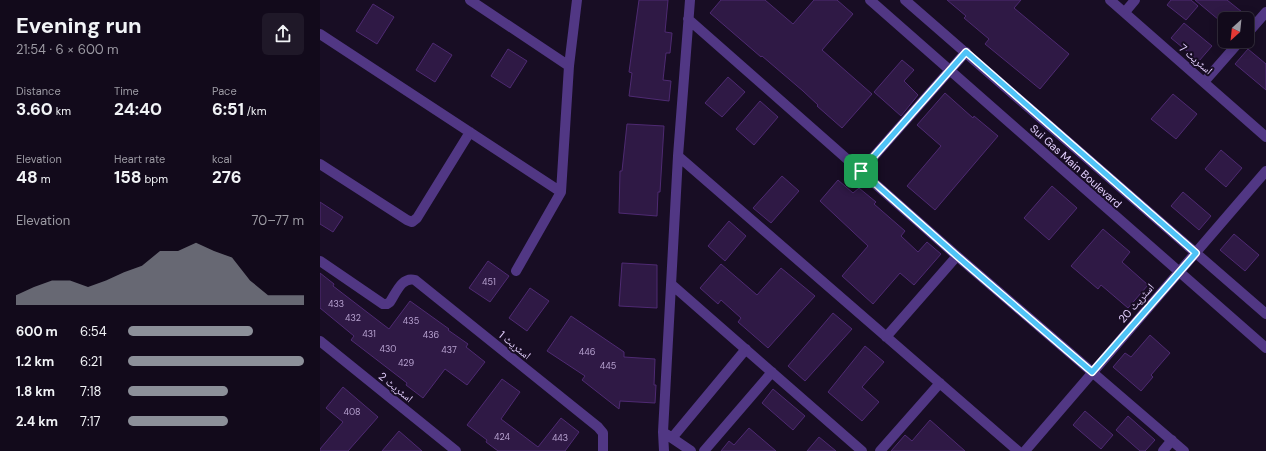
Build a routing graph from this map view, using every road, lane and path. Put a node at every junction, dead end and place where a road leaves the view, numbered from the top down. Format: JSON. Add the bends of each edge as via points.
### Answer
{"nodes":[{"id":1,"x":577,"y":0,"type":"edge"},
{"id":2,"x":690,"y":0,"type":"edge"},
{"id":3,"x":870,"y":0,"type":"edge"},
{"id":4,"x":905,"y":0,"type":"edge"},
{"id":5,"x":1110,"y":0,"type":"edge"},
{"id":6,"x":1135,"y":0,"type":"edge"},
{"id":7,"x":474,"y":1,"type":"edge"},
{"id":8,"x":1125,"y":12,"type":"junction"},
{"id":9,"x":1266,"y":12,"type":"edge"},
{"id":10,"x":688,"y":19,"type":"junction"},
{"id":11,"x":1254,"y":26,"type":"edge"},
{"id":12,"x":320,"y":34,"type":"edge"},
{"id":13,"x":1234,"y":48,"type":"edge"},
{"id":14,"x":966,"y":52,"type":"junction"},
{"id":15,"x":570,"y":66,"type":"junction"},
{"id":16,"x":950,"y":70,"type":"junction"},
{"id":17,"x":1204,"y":82,"type":"junction"},
{"id":18,"x":470,"y":132,"type":"junction"},
{"id":19,"x":1266,"y":137,"type":"edge"},
{"id":20,"x":678,"y":156,"type":"junction"},
{"id":21,"x":320,"y":164,"type":"edge"},
{"id":22,"x":861,"y":171,"type":"junction"},
{"id":23,"x":1266,"y":171,"type":"edge"},
{"id":24,"x":561,"y":192,"type":"junction"},
{"id":25,"x":1196,"y":253,"type":"junction"},
{"id":26,"x":957,"y":256,"type":"junction"},
{"id":27,"x":320,"y":261,"type":"edge"},
{"id":28,"x":516,"y":272,"type":"dead end"},
{"id":29,"x":1178,"y":273,"type":"junction"},
{"id":30,"x":671,"y":284,"type":"junction"},
{"id":31,"x":1266,"y":314,"type":"edge"},
{"id":32,"x":886,"y":337,"type":"junction"},
{"id":33,"x":320,"y":341,"type":"edge"},
{"id":34,"x":1266,"y":348,"type":"edge"},
{"id":35,"x":746,"y":349,"type":"junction"},
{"id":36,"x":772,"y":372,"type":"junction"},
{"id":37,"x":1092,"y":372,"type":"junction"},
{"id":38,"x":940,"y":383,"type":"junction"},
{"id":39,"x":668,"y":435,"type":"junction"},
{"id":40,"x":1172,"y":440,"type":"junction"},
{"id":41,"x":456,"y":451,"type":"edge"},
{"id":42,"x":603,"y":451,"type":"edge"},
{"id":43,"x":664,"y":451,"type":"edge"},
{"id":44,"x":691,"y":451,"type":"edge"},
{"id":45,"x":704,"y":451,"type":"edge"},
{"id":46,"x":862,"y":451,"type":"edge"},
{"id":47,"x":880,"y":451,"type":"edge"},
{"id":48,"x":1018,"y":451,"type":"edge"},
{"id":49,"x":1025,"y":451,"type":"edge"},
{"id":50,"x":1163,"y":451,"type":"edge"},
{"id":51,"x":1184,"y":451,"type":"edge"}],
"edges":[{"from":1,"to":15,"type":"street"},
{"from":2,"to":10,"type":"street"},
{"from":3,"to":16,"type":"street","name":"Sui Gas Main Boulevard"},
{"from":4,"to":14,"type":"street","name":"Sui Gas Main Boulevard"},
{"from":5,"to":8,"type":"street","name":"اسٹریٹ 7"},
{"from":6,"to":8,"type":"street"},
{"from":7,"to":15,"type":"street"},
{"from":8,"to":17,"type":"street","name":"اسٹریٹ 7"},
{"from":9,"to":11,"type":"street"},
{"from":10,"to":20,"type":"street"},
{"from":10,"to":22,"type":"street"},
{"from":12,"to":18,"type":"street"},
{"from":13,"to":17,"type":"street"},
{"from":14,"to":16,"type":"street"},
{"from":14,"to":25,"type":"street","name":"Sui Gas Main Boulevard"},
{"from":15,"to":24,"type":"street"},
{"from":16,"to":22,"type":"street"},
{"from":16,"to":29,"type":"street","name":"Sui Gas Main Boulevard"},
{"from":17,"to":19,"type":"street","name":"اسٹریٹ 7"},
{"from":18,"to":21,"type":"street","via":[[417,218],[412,222]]},
{"from":18,"to":24,"type":"street"},
{"from":20,"to":30,"type":"street"},
{"from":20,"to":32,"type":"street"},
{"from":22,"to":26,"type":"street"},
{"from":23,"to":25,"type":"street","name":"اسٹریٹ 20"},
{"from":24,"to":28,"type":"street"},
{"from":25,"to":29,"type":"street","name":"اسٹریٹ 20"},
{"from":25,"to":31,"type":"street","name":"Sui Gas Main Boulevard"},
{"from":26,"to":32,"type":"street"},
{"from":26,"to":37,"type":"street"},
{"from":27,"to":42,"type":"street","name":"اسٹریٹ 1","via":[[383,304],[390,302],[404,281],[410,278],[415,280],[598,427],[603,433]]},
{"from":29,"to":34,"type":"street","name":"Sui Gas Main Boulevard"},
{"from":29,"to":37,"type":"street","name":"اسٹریٹ 20"},
{"from":30,"to":35,"type":"street"},
{"from":30,"to":39,"type":"street"},
{"from":32,"to":38,"type":"street"},
{"from":33,"to":41,"type":"street","name":"اسٹریٹ 2"},
{"from":35,"to":36,"type":"street"},
{"from":35,"to":39,"type":"street"},
{"from":36,"to":45,"type":"street"},
{"from":36,"to":46,"type":"street"},
{"from":37,"to":40,"type":"street"},
{"from":37,"to":49,"type":"street","name":"اسٹریٹ 20"},
{"from":38,"to":47,"type":"street"},
{"from":38,"to":48,"type":"street"},
{"from":39,"to":43,"type":"street"},
{"from":39,"to":44,"type":"street"},
{"from":40,"to":50,"type":"street"},
{"from":40,"to":51,"type":"street"}]}
